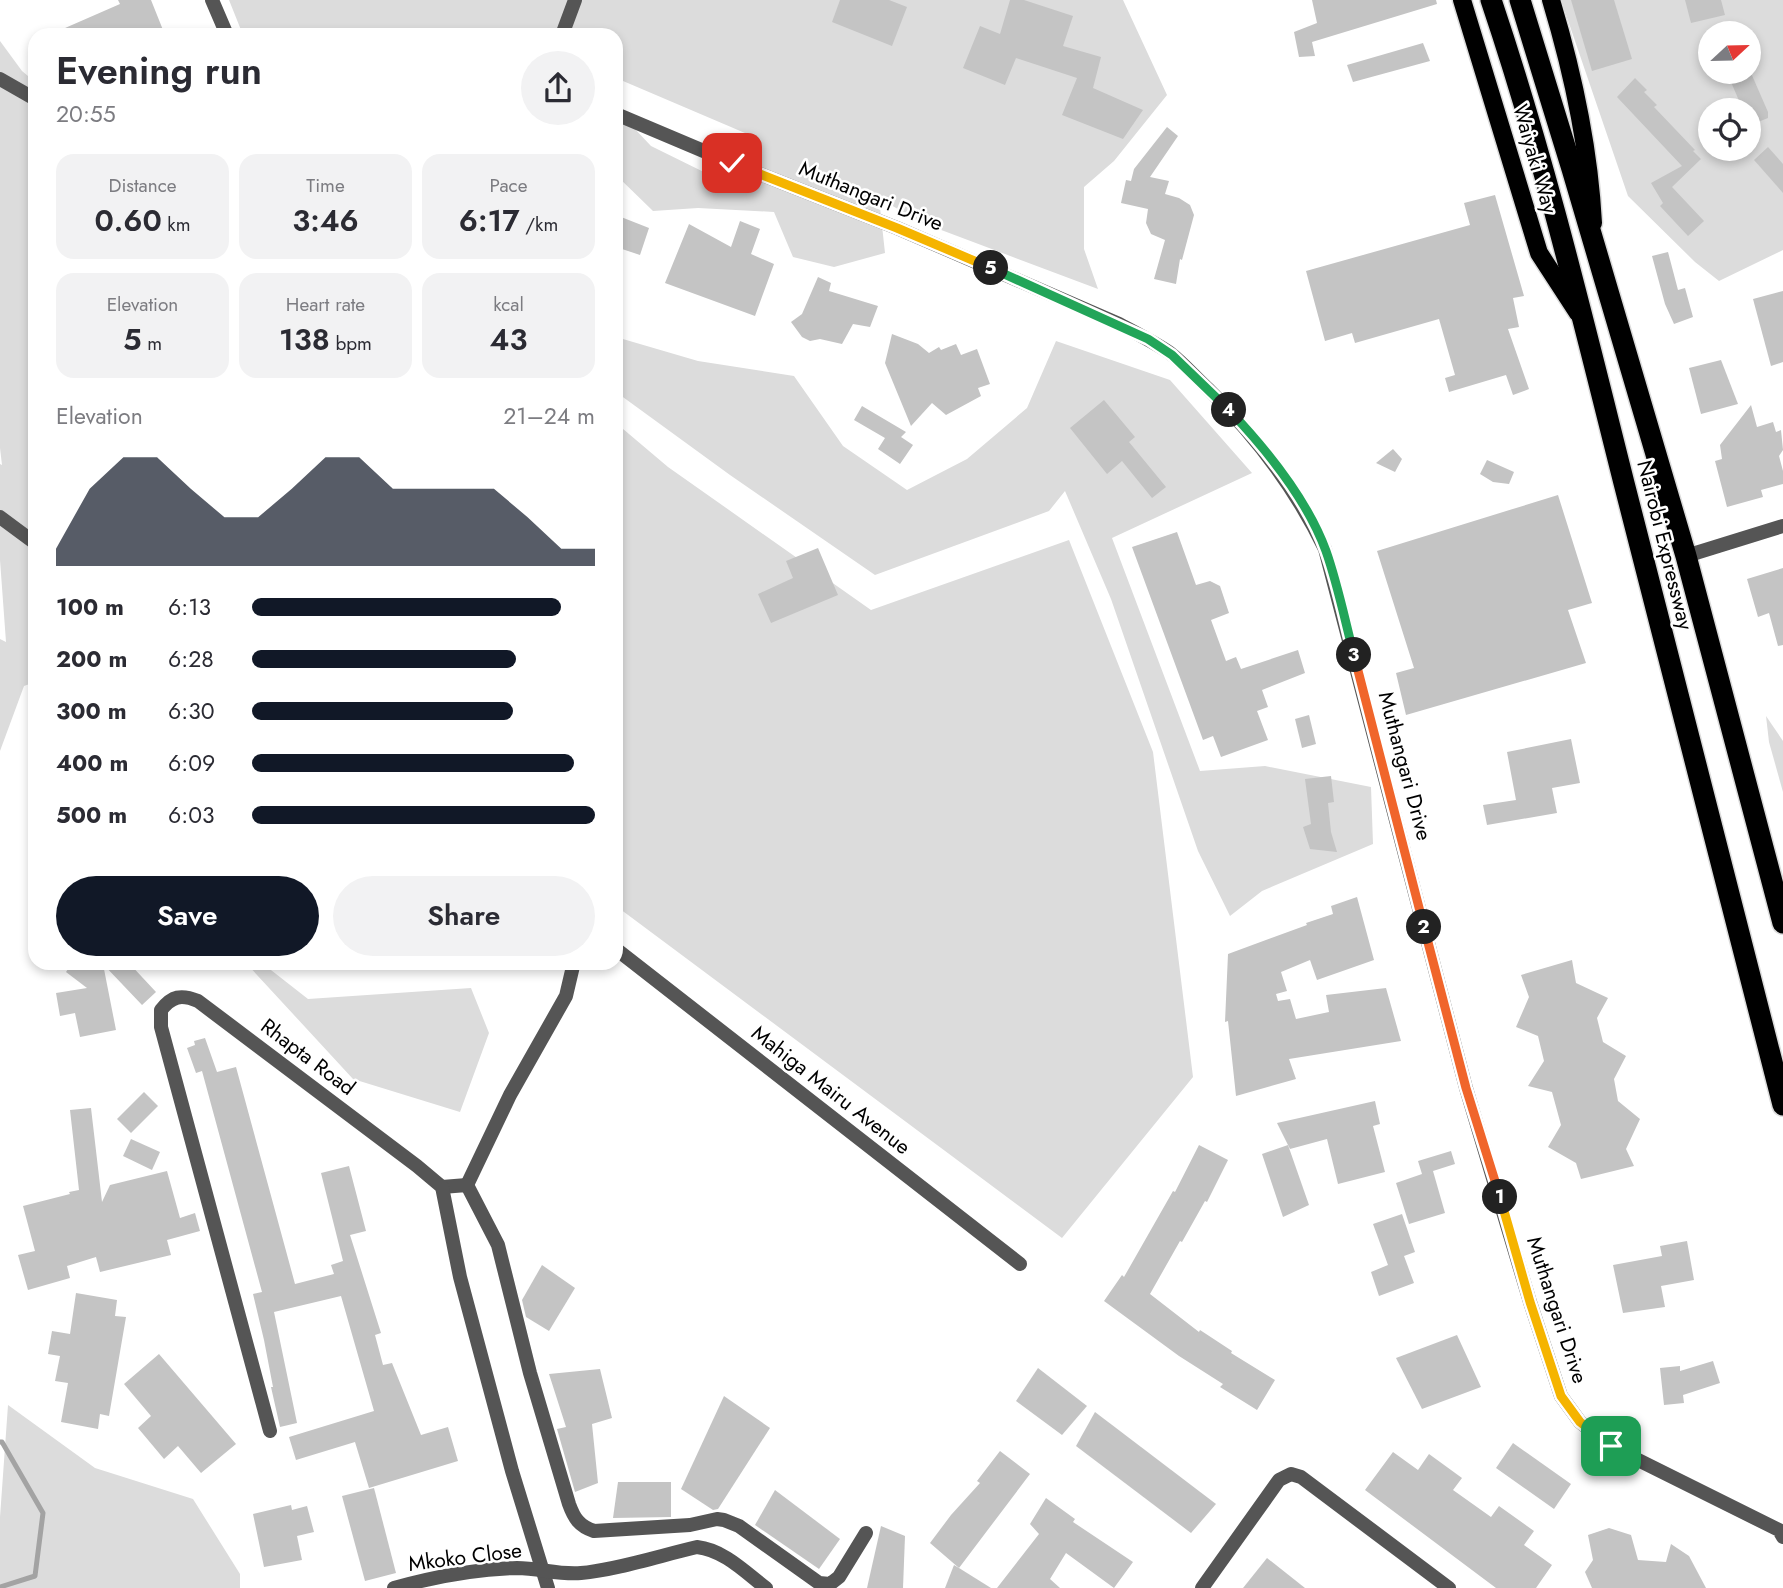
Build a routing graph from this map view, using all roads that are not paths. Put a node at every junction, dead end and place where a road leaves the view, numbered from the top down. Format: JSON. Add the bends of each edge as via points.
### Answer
{"nodes":[{"id":1,"x":212,"y":0,"type":"edge"},
{"id":2,"x":575,"y":0,"type":"edge"},
{"id":3,"x":1462,"y":0,"type":"edge"},
{"id":4,"x":1491,"y":0,"type":"edge"},
{"id":5,"x":1520,"y":0,"type":"edge"},
{"id":6,"x":1551,"y":0,"type":"edge"},
{"id":7,"x":224,"y":28,"type":"edge"},
{"id":8,"x":565,"y":28,"type":"edge"},
{"id":9,"x":0,"y":79,"type":"edge"},
{"id":10,"x":28,"y":95,"type":"edge"},
{"id":11,"x":623,"y":117,"type":"edge"},
{"id":12,"x":1594,"y":244,"type":"junction"},
{"id":13,"x":1584,"y":321,"type":"junction"},
{"id":14,"x":0,"y":517,"type":"edge"},
{"id":15,"x":1783,"y":526,"type":"edge"},
{"id":16,"x":28,"y":537,"type":"edge"},
{"id":17,"x":1686,"y":556,"type":"junction"},
{"id":18,"x":1783,"y":923,"type":"edge"},
{"id":19,"x":623,"y":954,"type":"edge"},
{"id":20,"x":572,"y":970,"type":"edge"},
{"id":21,"x":1783,"y":1105,"type":"edge"},
{"id":22,"x":467,"y":1185,"type":"junction"},
{"id":23,"x":442,"y":1187,"type":"junction"},
{"id":24,"x":1020,"y":1264,"type":"dead end"},
{"id":25,"x":270,"y":1432,"type":"dead end"},
{"id":26,"x":866,"y":1534,"type":"dead end"},
{"id":27,"x":1783,"y":1537,"type":"edge"},
{"id":28,"x":543,"y":1570,"type":"junction"},
{"id":29,"x":394,"y":1588,"type":"edge"},
{"id":30,"x":548,"y":1588,"type":"edge"},
{"id":31,"x":766,"y":1588,"type":"edge"},
{"id":32,"x":1202,"y":1588,"type":"edge"},
{"id":33,"x":1449,"y":1588,"type":"edge"}],
"edges":[{"from":1,"to":7,"type":"street"},
{"from":2,"to":8,"type":"street"},
{"from":3,"to":13,"type":"main road","name":"Waiyaki Way","via":[[1539,253]]},
{"from":4,"to":13,"type":"highway","name":"Nairobi Expressway","via":[[1558,218]]},
{"from":5,"to":12,"type":"highway","name":"Nairobi Expressway"},
{"from":6,"to":12,"type":"main road","name":"Waiyaki Way","via":[[1568,55],[1591,176]]},
{"from":9,"to":10,"type":"street"},
{"from":11,"to":27,"type":"street","name":"Muthangari Drive","via":[[897,228],[1138,334],[1172,355],[1255,440],[1307,512],[1325,549],[1466,1088],[1561,1396],[1580,1422],[1610,1446],[1779,1530]]},
{"from":12,"to":17,"type":"highway","name":"Nairobi Expressway"},
{"from":13,"to":21,"type":"highway","name":"Nairobi Expressway"},
{"from":14,"to":16,"type":"street"},
{"from":15,"to":17,"type":"street"},
{"from":17,"to":18,"type":"highway","name":"Nairobi Expressway"},
{"from":19,"to":24,"type":"street","name":"Mahiga Mairu Avenue"},
{"from":20,"to":22,"type":"street","via":[[566,996],[510,1095]]},
{"from":22,"to":23,"type":"street"},
{"from":22,"to":26,"type":"street","via":[[498,1245],[569,1504],[583,1527],[594,1531],[724,1520],[819,1583],[830,1584]]},
{"from":23,"to":25,"type":"street","name":"Rhapta Road","via":[[198,1001],[177,997],[161,1010]]},
{"from":23,"to":28,"type":"street","via":[[460,1277]]},
{"from":28,"to":29,"type":"street","name":"Mkoko Close","via":[[497,1570]]},
{"from":28,"to":30,"type":"street"},
{"from":28,"to":31,"type":"street","name":"Mkoko Close","via":[[564,1575],[586,1573],[697,1547],[710,1548]]},
{"from":32,"to":33,"type":"street","via":[[1279,1480],[1291,1474]]}]}
